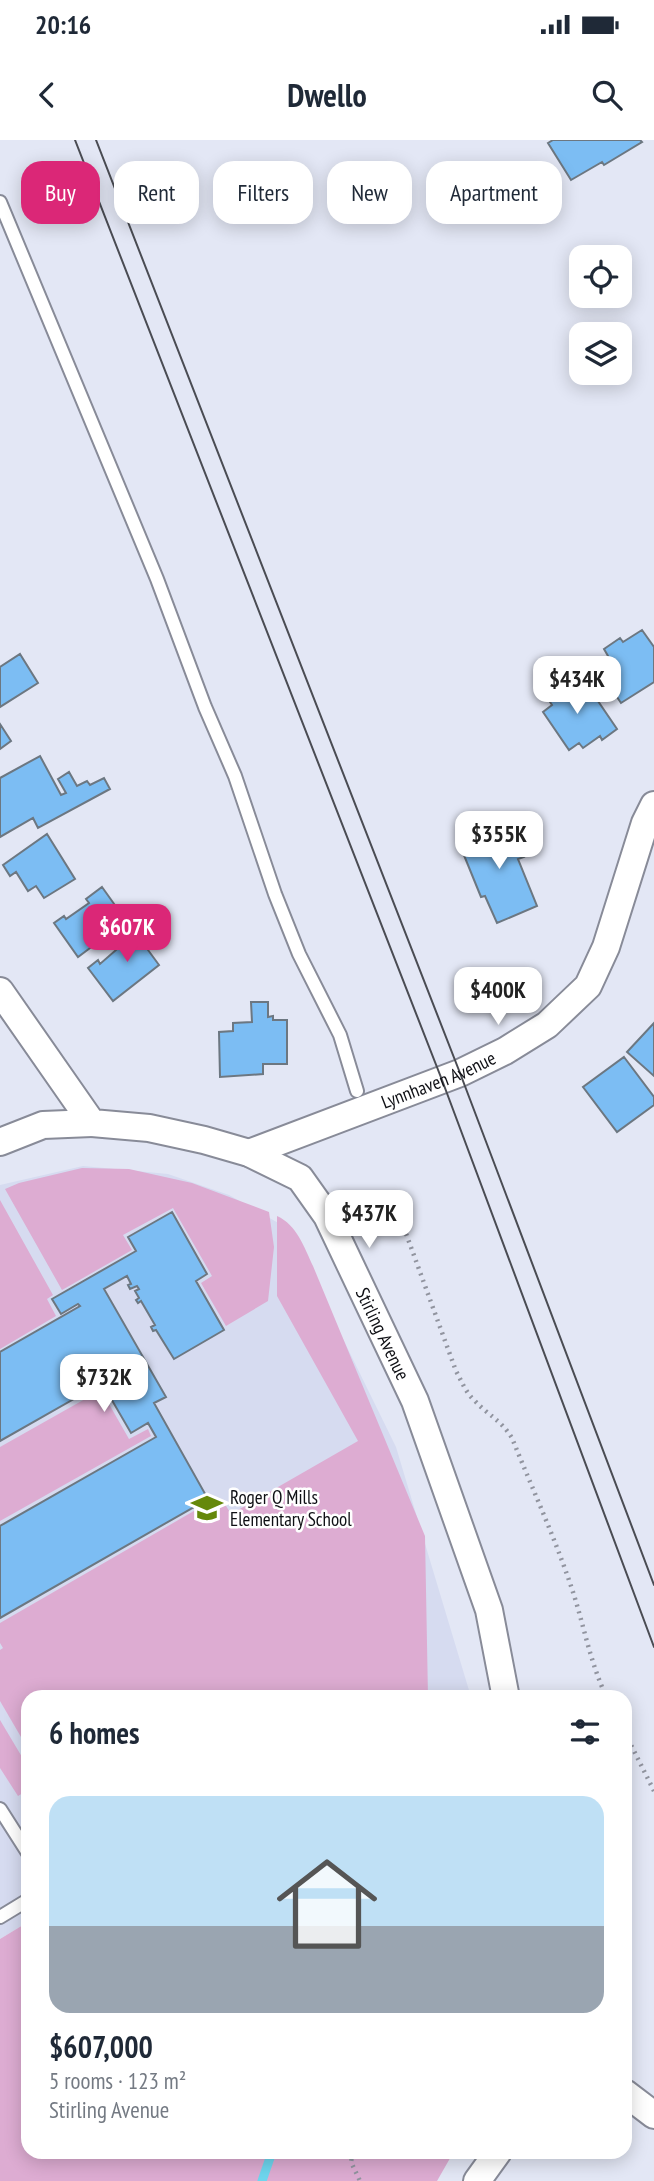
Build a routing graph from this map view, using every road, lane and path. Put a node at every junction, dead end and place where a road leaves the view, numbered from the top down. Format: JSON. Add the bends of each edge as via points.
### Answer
{"nodes":[{"id":1,"x":0,"y":202,"type":"edge"},
{"id":2,"x":654,"y":805,"type":"edge"},
{"id":3,"x":0,"y":990,"type":"edge"},
{"id":4,"x":357,"y":1091,"type":"dead end"},
{"id":5,"x":92,"y":1123,"type":"junction"},
{"id":6,"x":0,"y":1142,"type":"edge"},
{"id":7,"x":248,"y":1153,"type":"junction"},
{"id":8,"x":363,"y":1215,"type":"dead end"},
{"id":9,"x":504,"y":1690,"type":"edge"},
{"id":10,"x":604,"y":1690,"type":"edge"},
{"id":11,"x":632,"y":1747,"type":"edge"},
{"id":12,"x":654,"y":1791,"type":"edge"},
{"id":13,"x":0,"y":1809,"type":"edge"},
{"id":14,"x":21,"y":1842,"type":"edge"},
{"id":15,"x":21,"y":1904,"type":"edge"},
{"id":16,"x":0,"y":1917,"type":"edge"},
{"id":17,"x":632,"y":2098,"type":"edge"},
{"id":18,"x":654,"y":2115,"type":"edge"},
{"id":19,"x":352,"y":2159,"type":"edge"},
{"id":20,"x":493,"y":2159,"type":"edge"},
{"id":21,"x":360,"y":2181,"type":"edge"},
{"id":22,"x":477,"y":2181,"type":"edge"}],
"edges":[{"from":1,"to":4,"type":"lane","via":[[235,776],[299,954],[340,1035]]},
{"from":2,"to":7,"type":"street","name":"Lynnhaven Avenue","via":[[606,947],[588,986],[547,1025],[460,1073]]},
{"from":3,"to":5,"type":"street"},
{"from":5,"to":6,"type":"street","via":[[43,1125]]},
{"from":5,"to":7,"type":"street","name":"Stirling Avenue","via":[[149,1128]]},
{"from":7,"to":9,"type":"street","name":"Stirling Avenue","via":[[300,1178],[327,1216],[386,1339],[415,1401],[489,1610]]},
{"from":8,"to":10,"type":"path","via":[[379,1211],[400,1217],[466,1391],[512,1438],[573,1591]]},
{"from":11,"to":12,"type":"path"},
{"from":13,"to":14,"type":"lane"},
{"from":15,"to":16,"type":"lane"},
{"from":17,"to":18,"type":"street"},
{"from":19,"to":21,"type":"path"},
{"from":20,"to":22,"type":"street"}]}
